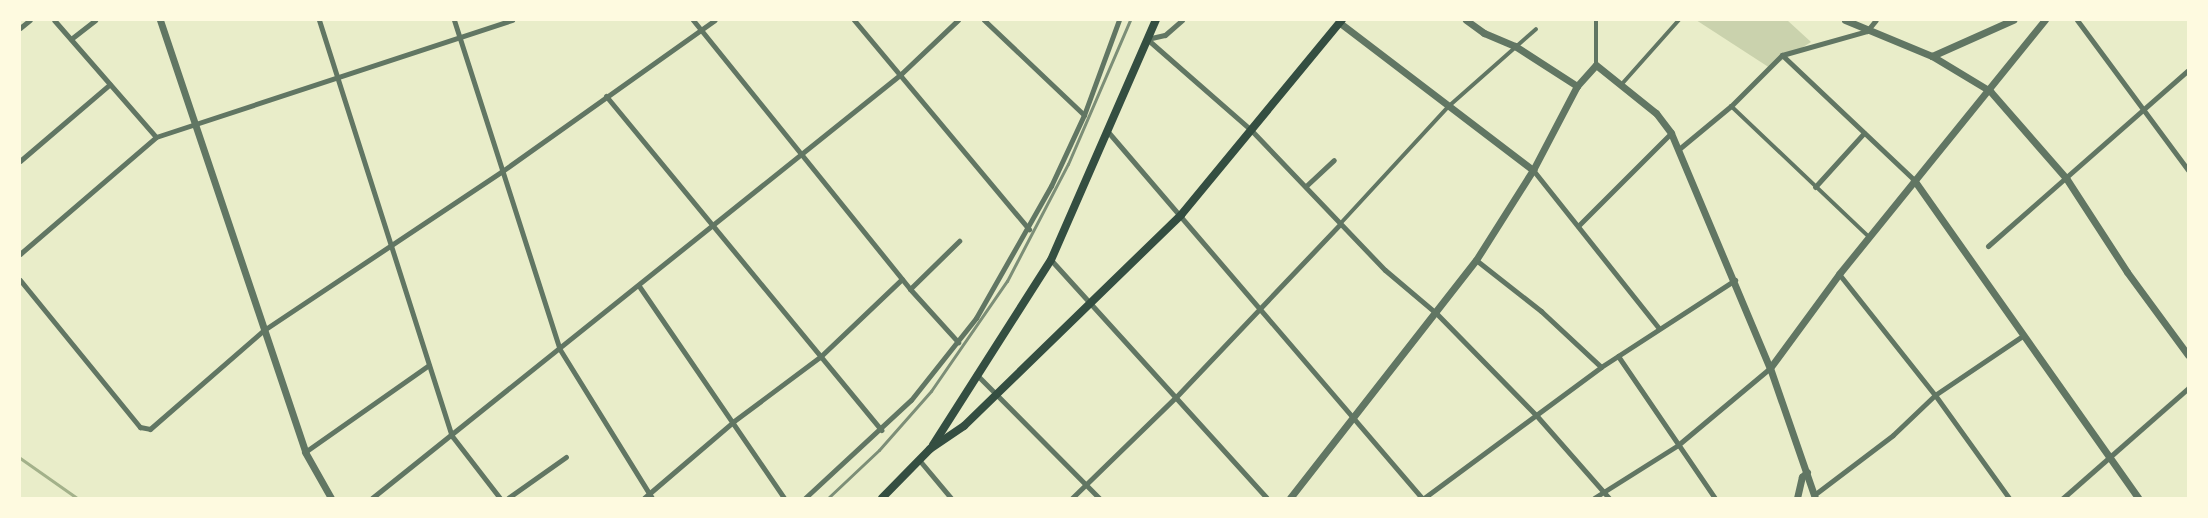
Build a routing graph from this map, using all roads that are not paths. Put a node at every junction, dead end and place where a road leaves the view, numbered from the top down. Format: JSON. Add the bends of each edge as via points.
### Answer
{"nodes":[{"id":1,"x":30,"y":20,"type":"edge"},
{"id":2,"x":54,"y":20,"type":"edge"},
{"id":3,"x":95,"y":20,"type":"edge"},
{"id":4,"x":160,"y":20,"type":"edge"},
{"id":5,"x":319,"y":20,"type":"edge"},
{"id":6,"x":454,"y":20,"type":"edge"},
{"id":7,"x":512,"y":20,"type":"edge"},
{"id":8,"x":693,"y":20,"type":"edge"},
{"id":9,"x":715,"y":20,"type":"edge"},
{"id":10,"x":854,"y":20,"type":"edge"},
{"id":11,"x":958,"y":20,"type":"edge"},
{"id":12,"x":984,"y":20,"type":"edge"},
{"id":13,"x":1119,"y":20,"type":"edge"},
{"id":14,"x":1156,"y":20,"type":"edge"},
{"id":15,"x":1182,"y":20,"type":"edge"},
{"id":16,"x":1466,"y":20,"type":"edge"},
{"id":17,"x":1596,"y":20,"type":"edge"},
{"id":18,"x":1679,"y":20,"type":"edge"},
{"id":19,"x":1845,"y":20,"type":"edge"},
{"id":20,"x":1876,"y":20,"type":"edge"},
{"id":21,"x":2013,"y":20,"type":"edge"},
{"id":22,"x":2045,"y":20,"type":"edge"},
{"id":23,"x":2077,"y":20,"type":"edge"},
{"id":24,"x":1339,"y":21,"type":"edge"},
{"id":25,"x":20,"y":28,"type":"edge"},
{"id":26,"x":1536,"y":29,"type":"dead end"},
{"id":27,"x":699,"y":31,"type":"junction"},
{"id":28,"x":1867,"y":31,"type":"junction"},
{"id":29,"x":460,"y":36,"type":"junction"},
{"id":30,"x":71,"y":39,"type":"junction"},
{"id":31,"x":1147,"y":39,"type":"junction"},
{"id":32,"x":1515,"y":46,"type":"junction"},
{"id":33,"x":1782,"y":55,"type":"junction"},
{"id":34,"x":1932,"y":56,"type":"junction"},
{"id":35,"x":1596,"y":65,"type":"junction"},
{"id":36,"x":2188,"y":70,"type":"edge"},
{"id":37,"x":901,"y":74,"type":"junction"},
{"id":38,"x":337,"y":76,"type":"junction"},
{"id":39,"x":110,"y":84,"type":"junction"},
{"id":40,"x":1577,"y":86,"type":"junction"},
{"id":41,"x":1621,"y":86,"type":"junction"},
{"id":42,"x":1990,"y":91,"type":"junction"},
{"id":43,"x":606,"y":96,"type":"junction"},
{"id":44,"x":1449,"y":106,"type":"junction"},
{"id":45,"x":1731,"y":106,"type":"junction"},
{"id":46,"x":2144,"y":111,"type":"junction"},
{"id":47,"x":1084,"y":115,"type":"junction"},
{"id":48,"x":197,"y":121,"type":"junction"},
{"id":49,"x":1252,"y":131,"type":"junction"},
{"id":50,"x":1108,"y":133,"type":"junction"},
{"id":51,"x":1671,"y":133,"type":"junction"},
{"id":52,"x":1864,"y":133,"type":"junction"},
{"id":53,"x":156,"y":137,"type":"junction"},
{"id":54,"x":1679,"y":149,"type":"junction"},
{"id":55,"x":801,"y":154,"type":"junction"},
{"id":56,"x":1334,"y":160,"type":"dead end"},
{"id":57,"x":20,"y":161,"type":"edge"},
{"id":58,"x":1533,"y":170,"type":"junction"},
{"id":59,"x":2188,"y":170,"type":"edge"},
{"id":60,"x":501,"y":172,"type":"junction"},
{"id":61,"x":2066,"y":178,"type":"junction"},
{"id":62,"x":1914,"y":180,"type":"junction"},
{"id":63,"x":1306,"y":186,"type":"junction"},
{"id":64,"x":1815,"y":188,"type":"junction"},
{"id":65,"x":1181,"y":214,"type":"junction"},
{"id":66,"x":1340,"y":224,"type":"junction"},
{"id":67,"x":713,"y":225,"type":"junction"},
{"id":68,"x":1578,"y":226,"type":"junction"},
{"id":69,"x":1029,"y":229,"type":"junction"},
{"id":70,"x":1868,"y":236,"type":"junction"},
{"id":71,"x":959,"y":241,"type":"dead end"},
{"id":72,"x":390,"y":246,"type":"junction"},
{"id":73,"x":1988,"y":246,"type":"dead end"},
{"id":74,"x":20,"y":254,"type":"edge"},
{"id":75,"x":1052,"y":260,"type":"junction"},
{"id":76,"x":1476,"y":260,"type":"junction"},
{"id":77,"x":1839,"y":274,"type":"junction"},
{"id":78,"x":902,"y":279,"type":"junction"},
{"id":79,"x":20,"y":280,"type":"edge"},
{"id":80,"x":1735,"y":280,"type":"junction"},
{"id":81,"x":639,"y":285,"type":"junction"},
{"id":82,"x":910,"y":289,"type":"junction"},
{"id":83,"x":1089,"y":301,"type":"junction"},
{"id":84,"x":1260,"y":307,"type":"junction"},
{"id":85,"x":1437,"y":314,"type":"junction"},
{"id":86,"x":1658,"y":327,"type":"junction"},
{"id":87,"x":264,"y":330,"type":"junction"},
{"id":88,"x":2024,"y":335,"type":"junction"},
{"id":89,"x":958,"y":342,"type":"junction"},
{"id":90,"x":559,"y":348,"type":"junction"},
{"id":91,"x":2188,"y":355,"type":"edge"},
{"id":92,"x":1618,"y":356,"type":"junction"},
{"id":93,"x":820,"y":357,"type":"junction"},
{"id":94,"x":429,"y":365,"type":"junction"},
{"id":95,"x":1601,"y":367,"type":"junction"},
{"id":96,"x":1770,"y":368,"type":"junction"},
{"id":97,"x":976,"y":374,"type":"junction"},
{"id":98,"x":2188,"y":388,"type":"edge"},
{"id":99,"x":996,"y":395,"type":"junction"},
{"id":100,"x":1935,"y":395,"type":"junction"},
{"id":101,"x":1176,"y":397,"type":"junction"},
{"id":102,"x":1353,"y":414,"type":"junction"},
{"id":103,"x":1536,"y":415,"type":"junction"},
{"id":104,"x":734,"y":421,"type":"junction"},
{"id":105,"x":881,"y":430,"type":"junction"},
{"id":106,"x":452,"y":436,"type":"junction"},
{"id":107,"x":1678,"y":445,"type":"junction"},
{"id":108,"x":930,"y":449,"type":"junction"},
{"id":109,"x":305,"y":452,"type":"junction"},
{"id":110,"x":566,"y":457,"type":"dead end"},
{"id":111,"x":920,"y":461,"type":"junction"},
{"id":112,"x":2108,"y":461,"type":"junction"},
{"id":113,"x":1807,"y":472,"type":"junction"},
{"id":114,"x":1086,"y":484,"type":"junction"},
{"id":115,"x":1604,"y":492,"type":"junction"},
{"id":116,"x":651,"y":496,"type":"edge"},
{"id":117,"x":1815,"y":497,"type":"edge"},
{"id":118,"x":331,"y":498,"type":"edge"},
{"id":119,"x":372,"y":498,"type":"edge"},
{"id":120,"x":500,"y":498,"type":"edge"},
{"id":121,"x":508,"y":498,"type":"edge"},
{"id":122,"x":644,"y":498,"type":"edge"},
{"id":123,"x":784,"y":498,"type":"edge"},
{"id":124,"x":805,"y":498,"type":"edge"},
{"id":125,"x":882,"y":498,"type":"edge"},
{"id":126,"x":951,"y":498,"type":"edge"},
{"id":127,"x":1072,"y":498,"type":"edge"},
{"id":128,"x":1099,"y":498,"type":"edge"},
{"id":129,"x":1267,"y":498,"type":"edge"},
{"id":130,"x":1290,"y":498,"type":"edge"},
{"id":131,"x":1423,"y":498,"type":"edge"},
{"id":132,"x":1594,"y":498,"type":"edge"},
{"id":133,"x":1609,"y":498,"type":"edge"},
{"id":134,"x":1715,"y":498,"type":"edge"},
{"id":135,"x":1797,"y":498,"type":"edge"},
{"id":136,"x":2009,"y":498,"type":"edge"},
{"id":137,"x":2063,"y":498,"type":"edge"},
{"id":138,"x":2138,"y":498,"type":"edge"}],
"edges":[{"from":1,"to":25,"type":"street"},
{"from":2,"to":30,"type":"street"},
{"from":3,"to":30,"type":"street"},
{"from":4,"to":48,"type":"street"},
{"from":5,"to":38,"type":"street"},
{"from":6,"to":29,"type":"street"},
{"from":7,"to":29,"type":"street"},
{"from":8,"to":27,"type":"street"},
{"from":9,"to":27,"type":"street"},
{"from":10,"to":37,"type":"street"},
{"from":11,"to":37,"type":"street"},
{"from":12,"to":47,"type":"street"},
{"from":13,"to":47,"type":"street"},
{"from":14,"to":31,"type":"main road"},
{"from":15,"to":31,"type":"street","via":[[1164,35]]},
{"from":16,"to":32,"type":"street","via":[[1484,33]]},
{"from":17,"to":35,"type":"street"},
{"from":18,"to":41,"type":"street"},
{"from":19,"to":28,"type":"street"},
{"from":20,"to":28,"type":"street"},
{"from":21,"to":34,"type":"street"},
{"from":22,"to":42,"type":"street"},
{"from":23,"to":46,"type":"street"},
{"from":24,"to":44,"type":"street"},
{"from":24,"to":49,"type":"main road"},
{"from":26,"to":32,"type":"street"},
{"from":27,"to":43,"type":"street"},
{"from":27,"to":55,"type":"street"},
{"from":28,"to":33,"type":"street"},
{"from":28,"to":34,"type":"street"},
{"from":29,"to":38,"type":"street"},
{"from":29,"to":60,"type":"street"},
{"from":30,"to":39,"type":"street"},
{"from":31,"to":49,"type":"street"},
{"from":31,"to":50,"type":"main road"},
{"from":32,"to":40,"type":"street"},
{"from":32,"to":44,"type":"street"},
{"from":33,"to":45,"type":"street"},
{"from":33,"to":52,"type":"street"},
{"from":34,"to":42,"type":"street"},
{"from":35,"to":40,"type":"street"},
{"from":35,"to":41,"type":"street"},
{"from":36,"to":46,"type":"street"},
{"from":37,"to":55,"type":"street"},
{"from":37,"to":69,"type":"street"},
{"from":38,"to":48,"type":"street"},
{"from":38,"to":72,"type":"street"},
{"from":39,"to":53,"type":"street"},
{"from":39,"to":57,"type":"street"},
{"from":40,"to":58,"type":"street"},
{"from":41,"to":51,"type":"street","via":[[1656,113]]},
{"from":42,"to":61,"type":"street"},
{"from":42,"to":62,"type":"street"},
{"from":43,"to":60,"type":"street"},
{"from":43,"to":67,"type":"street"},
{"from":44,"to":58,"type":"street"},
{"from":44,"to":66,"type":"street"},
{"from":45,"to":54,"type":"street"},
{"from":45,"to":64,"type":"street"},
{"from":46,"to":59,"type":"street"},
{"from":46,"to":61,"type":"street"},
{"from":47,"to":69,"type":"street"},
{"from":48,"to":53,"type":"street"},
{"from":48,"to":87,"type":"street"},
{"from":49,"to":63,"type":"street"},
{"from":49,"to":65,"type":"main road"},
{"from":50,"to":65,"type":"street"},
{"from":50,"to":75,"type":"main road"},
{"from":51,"to":54,"type":"street"},
{"from":51,"to":68,"type":"street"},
{"from":52,"to":62,"type":"street"},
{"from":52,"to":64,"type":"street"},
{"from":53,"to":74,"type":"street"},
{"from":54,"to":80,"type":"street"},
{"from":55,"to":67,"type":"street"},
{"from":55,"to":78,"type":"street"},
{"from":56,"to":63,"type":"street"},
{"from":58,"to":68,"type":"street"},
{"from":58,"to":76,"type":"street"},
{"from":60,"to":72,"type":"street"},
{"from":60,"to":90,"type":"street"},
{"from":61,"to":73,"type":"street"},
{"from":61,"to":91,"type":"street","via":[[2127,272]]},
{"from":62,"to":70,"type":"street"},
{"from":62,"to":88,"type":"street"},
{"from":63,"to":66,"type":"street"},
{"from":64,"to":70,"type":"street"},
{"from":65,"to":83,"type":"main road"},
{"from":65,"to":84,"type":"street"},
{"from":66,"to":84,"type":"street"},
{"from":66,"to":85,"type":"street"},
{"from":67,"to":81,"type":"street"},
{"from":67,"to":93,"type":"street"},
{"from":68,"to":86,"type":"street"},
{"from":69,"to":89,"type":"street","via":[[997,287]]},
{"from":70,"to":77,"type":"street"},
{"from":71,"to":82,"type":"street"},
{"from":72,"to":87,"type":"street"},
{"from":72,"to":94,"type":"street"},
{"from":75,"to":83,"type":"street"},
{"from":75,"to":97,"type":"main road"},
{"from":76,"to":85,"type":"street"},
{"from":76,"to":95,"type":"street","via":[[1541,311]]},
{"from":77,"to":96,"type":"street"},
{"from":77,"to":100,"type":"street"},
{"from":78,"to":82,"type":"street"},
{"from":78,"to":93,"type":"street"},
{"from":79,"to":87,"type":"street","via":[[140,427],[150,429]]},
{"from":80,"to":86,"type":"street"},
{"from":80,"to":96,"type":"street"},
{"from":81,"to":90,"type":"street"},
{"from":81,"to":104,"type":"street"},
{"from":82,"to":89,"type":"street"},
{"from":83,"to":99,"type":"main road"},
{"from":83,"to":101,"type":"street"},
{"from":84,"to":101,"type":"street"},
{"from":84,"to":102,"type":"street"},
{"from":85,"to":102,"type":"street"},
{"from":85,"to":103,"type":"street"},
{"from":86,"to":92,"type":"street"},
{"from":87,"to":109,"type":"street"},
{"from":88,"to":100,"type":"street"},
{"from":88,"to":112,"type":"street"},
{"from":89,"to":105,"type":"street"},
{"from":90,"to":106,"type":"street"},
{"from":90,"to":116,"type":"street"},
{"from":92,"to":95,"type":"street"},
{"from":92,"to":107,"type":"street"},
{"from":93,"to":104,"type":"street"},
{"from":93,"to":105,"type":"street"},
{"from":94,"to":106,"type":"street"},
{"from":94,"to":109,"type":"street"},
{"from":95,"to":103,"type":"street"},
{"from":96,"to":107,"type":"street"},
{"from":96,"to":113,"type":"street"},
{"from":97,"to":99,"type":"street"},
{"from":97,"to":108,"type":"main road"},
{"from":98,"to":112,"type":"street"},
{"from":99,"to":108,"type":"main road","via":[[964,426]]},
{"from":99,"to":114,"type":"street"},
{"from":100,"to":117,"type":"street","via":[[1893,435]]},
{"from":100,"to":136,"type":"street"},
{"from":101,"to":114,"type":"street"},
{"from":101,"to":129,"type":"street"},
{"from":102,"to":130,"type":"street"},
{"from":102,"to":131,"type":"street"},
{"from":103,"to":115,"type":"street"},
{"from":103,"to":131,"type":"street"},
{"from":104,"to":116,"type":"street"},
{"from":104,"to":123,"type":"street"},
{"from":105,"to":124,"type":"street"},
{"from":106,"to":119,"type":"street"},
{"from":106,"to":120,"type":"street"},
{"from":107,"to":115,"type":"street"},
{"from":107,"to":134,"type":"street"},
{"from":108,"to":111,"type":"main road"},
{"from":109,"to":118,"type":"street"},
{"from":110,"to":121,"type":"street"},
{"from":111,"to":125,"type":"main road"},
{"from":111,"to":126,"type":"street"},
{"from":112,"to":137,"type":"street"},
{"from":112,"to":138,"type":"street"},
{"from":113,"to":117,"type":"street"},
{"from":113,"to":135,"type":"street"},
{"from":114,"to":127,"type":"street"},
{"from":114,"to":128,"type":"street"},
{"from":115,"to":132,"type":"street"},
{"from":115,"to":133,"type":"street"},
{"from":116,"to":122,"type":"street"}]}
